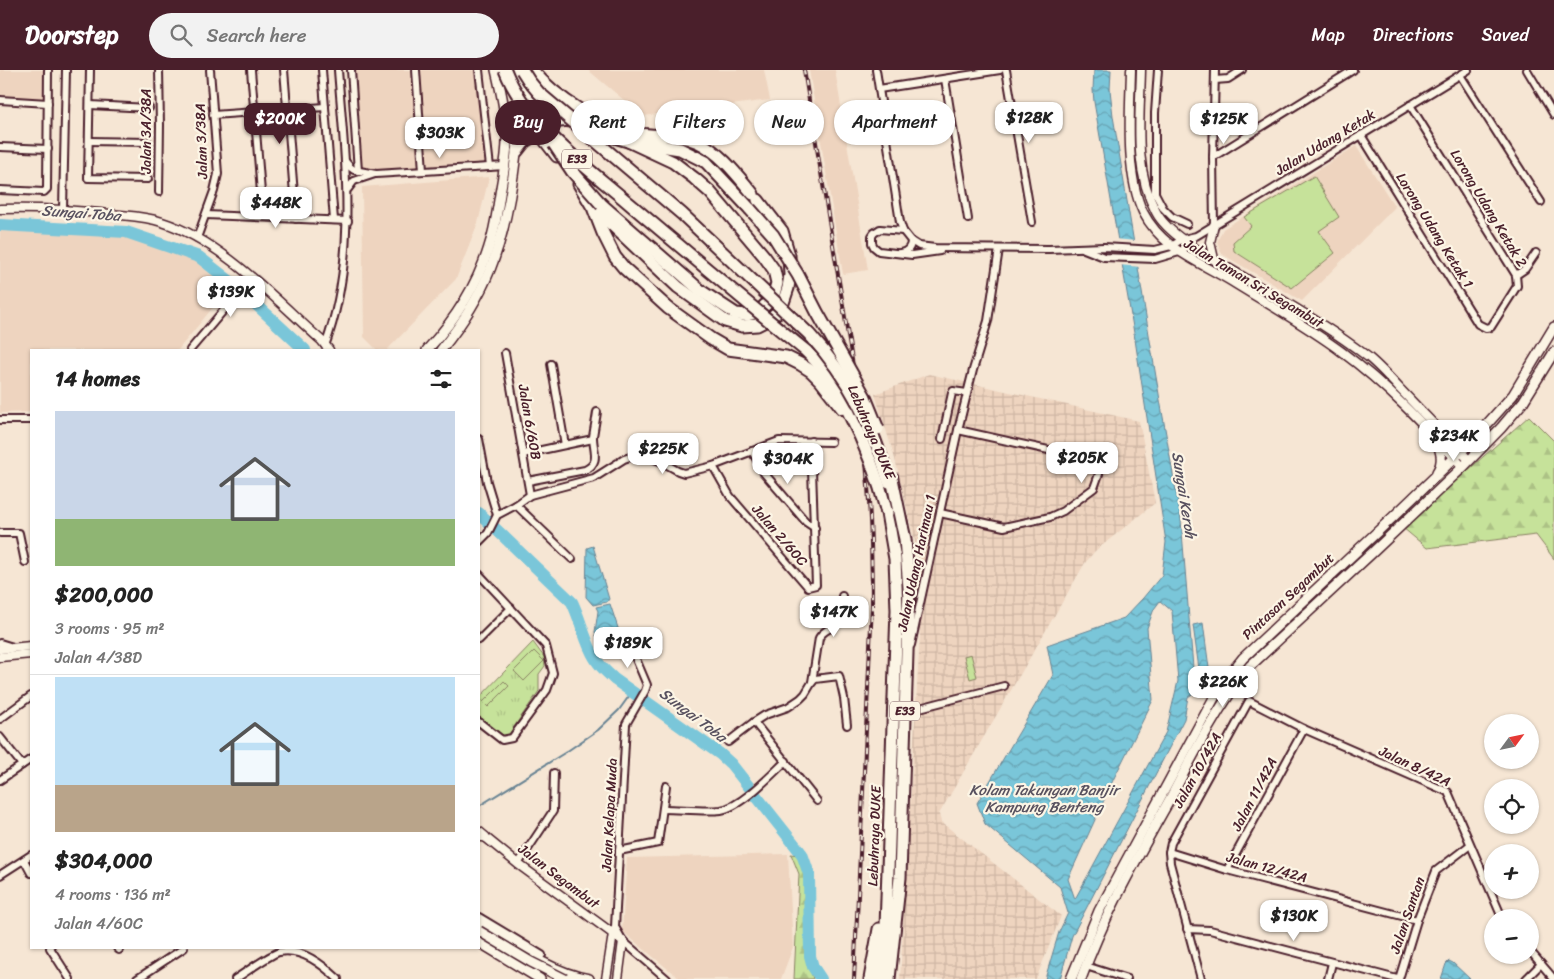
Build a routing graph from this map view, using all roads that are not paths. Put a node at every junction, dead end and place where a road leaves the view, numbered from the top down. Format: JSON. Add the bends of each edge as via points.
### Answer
{"nodes":[{"id":1,"x":48,"y":70,"type":"edge"},
{"id":2,"x":66,"y":70,"type":"edge"},
{"id":3,"x":90,"y":70,"type":"edge"},
{"id":4,"x":159,"y":70,"type":"edge"},
{"id":5,"x":210,"y":70,"type":"edge"},
{"id":6,"x":251,"y":70,"type":"edge"},
{"id":7,"x":284,"y":70,"type":"edge"},
{"id":8,"x":322,"y":70,"type":"edge"},
{"id":9,"x":338,"y":70,"type":"edge"},
{"id":10,"x":352,"y":70,"type":"edge"},
{"id":11,"x":416,"y":70,"type":"edge"},
{"id":12,"x":478,"y":70,"type":"edge"},
{"id":13,"x":496,"y":70,"type":"edge"},
{"id":14,"x":505,"y":70,"type":"edge"},
{"id":15,"x":515,"y":70,"type":"edge"},
{"id":16,"x":522,"y":70,"type":"edge"},
{"id":17,"x":532,"y":70,"type":"edge"},
{"id":18,"x":876,"y":70,"type":"edge"},
{"id":19,"x":1000,"y":70,"type":"edge"},
{"id":20,"x":1006,"y":70,"type":"edge"},
{"id":21,"x":1131,"y":70,"type":"edge"},
{"id":22,"x":1141,"y":70,"type":"edge"},
{"id":23,"x":1158,"y":70,"type":"edge"},
{"id":24,"x":1215,"y":70,"type":"edge"},
{"id":25,"x":1242,"y":70,"type":"edge"},
{"id":26,"x":1353,"y":70,"type":"edge"},
{"id":27,"x":1468,"y":70,"type":"edge"},
{"id":28,"x":1527,"y":70,"type":"edge"},
{"id":29,"x":1460,"y":75,"type":"junction"},
{"id":30,"x":945,"y":79,"type":"junction"},
{"id":31,"x":1215,"y":80,"type":"junction"},
{"id":32,"x":879,"y":89,"type":"junction"},
{"id":33,"x":0,"y":100,"type":"edge"},
{"id":34,"x":521,"y":100,"type":"edge"},
{"id":35,"x":48,"y":103,"type":"junction"},
{"id":36,"x":1410,"y":105,"type":"junction"},
{"id":37,"x":90,"y":106,"type":"junction"},
{"id":38,"x":325,"y":107,"type":"junction"},
{"id":39,"x":149,"y":108,"type":"dead end"},
{"id":40,"x":288,"y":110,"type":"junction"},
{"id":41,"x":254,"y":112,"type":"junction"},
{"id":42,"x":213,"y":115,"type":"junction"},
{"id":43,"x":1554,"y":115,"type":"edge"},
{"id":44,"x":571,"y":119,"type":"edge"},
{"id":45,"x":571,"y":122,"type":"edge"},
{"id":46,"x":1361,"y":135,"type":"junction"},
{"id":47,"x":89,"y":142,"type":"junction"},
{"id":48,"x":148,"y":142,"type":"dead end"},
{"id":49,"x":645,"y":143,"type":"edge"},
{"id":50,"x":554,"y":145,"type":"edge"},
{"id":51,"x":561,"y":145,"type":"edge"},
{"id":52,"x":638,"y":145,"type":"edge"},
{"id":53,"x":550,"y":146,"type":"junction"},
{"id":54,"x":0,"y":147,"type":"edge"},
{"id":55,"x":48,"y":149,"type":"junction"},
{"id":56,"x":517,"y":151,"type":"junction"},
{"id":57,"x":1213,"y":157,"type":"junction"},
{"id":58,"x":344,"y":160,"type":"junction"},
{"id":59,"x":505,"y":166,"type":"junction"},
{"id":60,"x":490,"y":167,"type":"junction"},
{"id":61,"x":358,"y":171,"type":"junction"},
{"id":62,"x":424,"y":171,"type":"junction"},
{"id":63,"x":376,"y":174,"type":"junction"},
{"id":64,"x":148,"y":180,"type":"dead end"},
{"id":65,"x":0,"y":190,"type":"edge"},
{"id":66,"x":347,"y":191,"type":"junction"},
{"id":67,"x":159,"y":192,"type":"dead end"},
{"id":68,"x":1541,"y":202,"type":"dead end"},
{"id":69,"x":597,"y":205,"type":"junction"},
{"id":70,"x":0,"y":208,"type":"edge"},
{"id":71,"x":63,"y":210,"type":"junction"},
{"id":72,"x":206,"y":215,"type":"junction"},
{"id":73,"x":263,"y":217,"type":"junction"},
{"id":74,"x":296,"y":219,"type":"junction"},
{"id":75,"x":968,"y":219,"type":"dead end"},
{"id":76,"x":334,"y":220,"type":"junction"},
{"id":77,"x":348,"y":221,"type":"junction"},
{"id":78,"x":1032,"y":222,"type":"dead end"},
{"id":79,"x":1187,"y":224,"type":"dead end"},
{"id":80,"x":1214,"y":225,"type":"junction"},
{"id":81,"x":904,"y":231,"type":"junction"},
{"id":82,"x":1196,"y":236,"type":"junction"},
{"id":83,"x":197,"y":238,"type":"junction"},
{"id":84,"x":1183,"y":239,"type":"junction"},
{"id":85,"x":911,"y":241,"type":"junction"},
{"id":86,"x":1190,"y":244,"type":"junction"},
{"id":87,"x":1170,"y":246,"type":"junction"},
{"id":88,"x":953,"y":249,"type":"junction"},
{"id":89,"x":999,"y":249,"type":"junction"},
{"id":90,"x":1083,"y":249,"type":"junction"},
{"id":91,"x":1179,"y":252,"type":"junction"},
{"id":92,"x":900,"y":253,"type":"junction"},
{"id":93,"x":1536,"y":253,"type":"dead end"},
{"id":94,"x":1214,"y":260,"type":"junction"},
{"id":95,"x":1516,"y":275,"type":"junction"},
{"id":96,"x":251,"y":278,"type":"junction"},
{"id":97,"x":1493,"y":326,"type":"joint"},
{"id":98,"x":1554,"y":327,"type":"edge"},
{"id":99,"x":326,"y":345,"type":"edge"},
{"id":100,"x":191,"y":349,"type":"edge"},
{"id":101,"x":428,"y":349,"type":"edge"},
{"id":102,"x":442,"y":349,"type":"edge"},
{"id":103,"x":1554,"y":352,"type":"edge"},
{"id":104,"x":505,"y":353,"type":"dead end"},
{"id":105,"x":551,"y":364,"type":"dead end"},
{"id":106,"x":967,"y":393,"type":"junction"},
{"id":107,"x":848,"y":411,"type":"junction"},
{"id":108,"x":597,"y":412,"type":"dead end"},
{"id":109,"x":0,"y":420,"type":"edge"},
{"id":110,"x":30,"y":420,"type":"edge"},
{"id":111,"x":958,"y":430,"type":"junction"},
{"id":112,"x":1439,"y":435,"type":"junction"},
{"id":113,"x":1477,"y":435,"type":"junction"},
{"id":114,"x":593,"y":439,"type":"junction"},
{"id":115,"x":942,"y":439,"type":"dead end"},
{"id":116,"x":811,"y":442,"type":"junction"},
{"id":117,"x":830,"y":442,"type":"dead end"},
{"id":118,"x":480,"y":444,"type":"edge"},
{"id":119,"x":564,"y":445,"type":"junction"},
{"id":120,"x":752,"y":451,"type":"junction"},
{"id":121,"x":523,"y":454,"type":"junction"},
{"id":122,"x":1458,"y":455,"type":"junction"},
{"id":123,"x":1466,"y":463,"type":"junction"},
{"id":124,"x":713,"y":466,"type":"junction"},
{"id":125,"x":591,"y":467,"type":"junction"},
{"id":126,"x":480,"y":475,"type":"edge"},
{"id":127,"x":594,"y":478,"type":"junction"},
{"id":128,"x":1431,"y":480,"type":"junction"},
{"id":129,"x":528,"y":481,"type":"junction"},
{"id":130,"x":487,"y":482,"type":"junction"},
{"id":131,"x":530,"y":495,"type":"junction"},
{"id":132,"x":516,"y":506,"type":"junction"},
{"id":133,"x":940,"y":513,"type":"junction"},
{"id":134,"x":496,"y":517,"type":"junction"},
{"id":135,"x":902,"y":526,"type":"junction"},
{"id":136,"x":815,"y":528,"type":"junction"},
{"id":137,"x":0,"y":534,"type":"edge"},
{"id":138,"x":480,"y":541,"type":"edge"},
{"id":139,"x":572,"y":560,"type":"dead end"},
{"id":140,"x":25,"y":562,"type":"dead end"},
{"id":141,"x":480,"y":575,"type":"edge"},
{"id":142,"x":842,"y":596,"type":"dead end"},
{"id":143,"x":511,"y":608,"type":"junction"},
{"id":144,"x":480,"y":639,"type":"edge"},
{"id":145,"x":0,"y":643,"type":"edge"},
{"id":146,"x":630,"y":645,"type":"dead end"},
{"id":147,"x":30,"y":646,"type":"edge"},
{"id":148,"x":14,"y":648,"type":"junction"},
{"id":149,"x":0,"y":649,"type":"edge"},
{"id":150,"x":30,"y":654,"type":"edge"},
{"id":151,"x":0,"y":657,"type":"edge"},
{"id":152,"x":812,"y":682,"type":"junction"},
{"id":153,"x":1004,"y":686,"type":"dead end"},
{"id":154,"x":30,"y":697,"type":"edge"},
{"id":155,"x":1249,"y":701,"type":"joint"},
{"id":156,"x":908,"y":711,"type":"junction"},
{"id":157,"x":0,"y":719,"type":"edge"},
{"id":158,"x":754,"y":722,"type":"junction"},
{"id":159,"x":480,"y":723,"type":"edge"},
{"id":160,"x":847,"y":725,"type":"dead end"},
{"id":161,"x":1304,"y":729,"type":"junction"},
{"id":162,"x":0,"y":737,"type":"edge"},
{"id":163,"x":728,"y":742,"type":"dead end"},
{"id":164,"x":30,"y":760,"type":"edge"},
{"id":165,"x":786,"y":761,"type":"junction"},
{"id":166,"x":22,"y":765,"type":"junction"},
{"id":167,"x":554,"y":773,"type":"dead end"},
{"id":168,"x":0,"y":780,"type":"edge"},
{"id":169,"x":666,"y":786,"type":"dead end"},
{"id":170,"x":817,"y":801,"type":"dead end"},
{"id":171,"x":663,"y":809,"type":"junction"},
{"id":172,"x":481,"y":835,"type":"edge"},
{"id":173,"x":1470,"y":845,"type":"junction"},
{"id":174,"x":619,"y":851,"type":"junction"},
{"id":175,"x":1170,"y":852,"type":"junction"},
{"id":176,"x":30,"y":856,"type":"edge"},
{"id":177,"x":24,"y":860,"type":"junction"},
{"id":178,"x":518,"y":864,"type":"junction"},
{"id":179,"x":0,"y":865,"type":"edge"},
{"id":180,"x":8,"y":870,"type":"junction"},
{"id":181,"x":1227,"y":870,"type":"junction"},
{"id":182,"x":30,"y":871,"type":"edge"},
{"id":183,"x":0,"y":875,"type":"edge"},
{"id":184,"x":901,"y":889,"type":"dead end"},
{"id":185,"x":887,"y":901,"type":"junction"},
{"id":186,"x":1498,"y":909,"type":"edge"},
{"id":187,"x":480,"y":917,"type":"edge"},
{"id":188,"x":1417,"y":920,"type":"junction"},
{"id":189,"x":480,"y":924,"type":"edge"},
{"id":190,"x":1187,"y":929,"type":"junction"},
{"id":191,"x":614,"y":930,"type":"junction"},
{"id":192,"x":480,"y":932,"type":"edge"},
{"id":193,"x":623,"y":941,"type":"junction"},
{"id":194,"x":480,"y":943,"type":"edge"},
{"id":195,"x":51,"y":949,"type":"edge"},
{"id":196,"x":182,"y":949,"type":"edge"},
{"id":197,"x":479,"y":949,"type":"edge"},
{"id":198,"x":542,"y":955,"type":"dead end"},
{"id":199,"x":1539,"y":961,"type":"edge"},
{"id":200,"x":1332,"y":963,"type":"junction"},
{"id":201,"x":548,"y":964,"type":"junction"},
{"id":202,"x":1541,"y":964,"type":"junction"},
{"id":203,"x":1086,"y":966,"type":"junction"},
{"id":204,"x":70,"y":979,"type":"edge"},
{"id":205,"x":137,"y":979,"type":"edge"},
{"id":206,"x":235,"y":979,"type":"edge"},
{"id":207,"x":338,"y":979,"type":"edge"},
{"id":208,"x":528,"y":979,"type":"edge"},
{"id":209,"x":540,"y":979,"type":"edge"},
{"id":210,"x":565,"y":979,"type":"edge"},
{"id":211,"x":589,"y":979,"type":"edge"},
{"id":212,"x":606,"y":979,"type":"edge"},
{"id":213,"x":618,"y":979,"type":"edge"},
{"id":214,"x":668,"y":979,"type":"edge"},
{"id":215,"x":870,"y":979,"type":"edge"},
{"id":216,"x":879,"y":979,"type":"edge"},
{"id":217,"x":888,"y":979,"type":"edge"},
{"id":218,"x":1071,"y":979,"type":"edge"},
{"id":219,"x":1081,"y":979,"type":"edge"},
{"id":220,"x":1128,"y":979,"type":"edge"},
{"id":221,"x":1201,"y":979,"type":"edge"},
{"id":222,"x":1328,"y":979,"type":"edge"},
{"id":223,"x":1398,"y":979,"type":"edge"},
{"id":224,"x":1526,"y":979,"type":"edge"},
{"id":225,"x":1554,"y":979,"type":"edge"}],
"edges":[{"from":1,"to":35,"type":"street"},
{"from":2,"to":71,"type":"street"},
{"from":3,"to":37,"type":"street"},
{"from":4,"to":67,"type":"street","name":"Jalan 3A/38A"},
{"from":5,"to":42,"type":"street","name":"Jalan 3/38A"},
{"from":6,"to":41,"type":"street"},
{"from":7,"to":40,"type":"street"},
{"from":8,"to":38,"type":"street"},
{"from":9,"to":58,"type":"street"},
{"from":10,"to":61,"type":"street"},
{"from":11,"to":62,"type":"street"},
{"from":12,"to":60,"type":"street"},
{"from":13,"to":59,"type":"main road","via":[[507,132]]},
{"from":14,"to":34,"type":"highway","name":"Lebuhraya DUKE","number":"E33","bridge":true},
{"from":15,"to":44,"type":"highway","via":[[533,97]]},
{"from":15,"to":56,"type":"main road","via":[[520,120]]},
{"from":16,"to":135,"type":"highway","name":"Lebuhraya DUKE","number":"E33","bridge":true,"via":[[539,93],[682,214],[823,349],[862,409],[884,463]]},
{"from":17,"to":69,"type":"highway","via":[[569,103],[612,126],[637,134],[685,138],[719,157],[782,231],[789,255],[790,275],[781,309],[757,325],[742,326],[724,321],[694,300],[638,250]]},
{"from":18,"to":32,"type":"street"},
{"from":19,"to":30,"type":"street"},
{"from":20,"to":78,"type":"street"},
{"from":21,"to":87,"type":"street","name":"Jalan Taman Sri Segambut","via":[[1130,149],[1138,196],[1148,220]]},
{"from":22,"to":84,"type":"street","name":"Jalan Taman Sri Segambut","via":[[1140,136],[1145,188],[1157,214]]},
{"from":23,"to":79,"type":"street","via":[[1155,192],[1167,213]]},
{"from":24,"to":31,"type":"street"},
{"from":25,"to":31,"type":"street","via":[[1228,79]]},
{"from":26,"to":57,"type":"street"},
{"from":27,"to":29,"type":"street","name":"Jalan Udang Ketak"},
{"from":28,"to":43,"type":"street"},
{"from":29,"to":36,"type":"street","name":"Jalan Udang Ketak"},
{"from":29,"to":68,"type":"street"},
{"from":30,"to":32,"type":"street"},
{"from":30,"to":75,"type":"street"},
{"from":31,"to":57,"type":"street"},
{"from":32,"to":81,"type":"street"},
{"from":33,"to":35,"type":"street"},
{"from":35,"to":55,"type":"street"},
{"from":36,"to":46,"type":"street","name":"Jalan Udang Ketak"},
{"from":36,"to":95,"type":"street","name":"Lorong Udang Ketak 2"},
{"from":37,"to":39,"type":"street"},
{"from":37,"to":47,"type":"street"},
{"from":38,"to":40,"type":"street"},
{"from":38,"to":76,"type":"street"},
{"from":40,"to":41,"type":"street"},
{"from":40,"to":74,"type":"street"},
{"from":41,"to":42,"type":"street"},
{"from":41,"to":73,"type":"street"},
{"from":42,"to":72,"type":"street","name":"Jalan 3/38A","via":[[218,174]]},
{"from":45,"to":53,"type":"highway","via":[[563,120],[550,126],[546,136]]},
{"from":46,"to":80,"type":"street","name":"Jalan Udang Ketak"},
{"from":46,"to":97,"type":"street","name":"Lorong Udang Ketak 1","via":[[1478,324],[1486,328]]},
{"from":47,"to":48,"type":"street"},
{"from":47,"to":64,"type":"street","via":[[88,178]]},
{"from":49,"to":135,"type":"highway","bridge":true,"via":[[680,149],[706,162],[783,249],[865,397],[886,455]]},
{"from":50,"to":69,"type":"highway","bridge":true},
{"from":51,"to":107,"type":"highway","name":"Lebuhraya DUKE","number":"E33","bridge":true,"via":[[806,351],[839,389]]},
{"from":52,"to":69,"type":"highway","via":[[673,162],[715,198],[774,270],[777,283],[773,298],[758,312],[736,314],[701,291]]},
{"from":53,"to":56,"type":"highway","via":[[535,135],[530,136]]},
{"from":53,"to":69,"type":"highway"},
{"from":54,"to":55,"type":"street"},
{"from":55,"to":65,"type":"street","via":[[45,191]]},
{"from":56,"to":102,"type":"main road","via":[[509,209],[489,275],[472,307]]},
{"from":57,"to":80,"type":"street"},
{"from":58,"to":61,"type":"street"},
{"from":58,"to":66,"type":"street"},
{"from":59,"to":60,"type":"street"},
{"from":59,"to":101,"type":"main road","via":[[490,246],[478,277],[452,320]]},
{"from":60,"to":62,"type":"street"},
{"from":61,"to":63,"type":"street"},
{"from":62,"to":63,"type":"street"},
{"from":63,"to":66,"type":"street","via":[[354,181]]},
{"from":66,"to":77,"type":"street"},
{"from":69,"to":107,"type":"highway","via":[[603,233],[615,257],[668,308],[728,349],[786,357],[800,364],[816,376]]},
{"from":70,"to":71,"type":"street"},
{"from":71,"to":83,"type":"street","via":[[148,218]]},
{"from":72,"to":73,"type":"street"},
{"from":72,"to":83,"type":"street","name":"Jalan 3/38A"},
{"from":73,"to":74,"type":"street"},
{"from":74,"to":76,"type":"street"},
{"from":76,"to":77,"type":"street"},
{"from":77,"to":99,"type":"street","via":[[340,292]]},
{"from":80,"to":82,"type":"street","name":"Jalan Udang Ketak"},
{"from":80,"to":94,"type":"street","via":[[1210,242]]},
{"from":81,"to":85,"type":"street"},
{"from":81,"to":92,"type":"street","via":[[880,229],[872,236],[872,244],[879,251]]},
{"from":82,"to":84,"type":"street","name":"Jalan Udang Ketak"},
{"from":82,"to":86,"type":"street","name":"Jalan Udang Ketak"},
{"from":83,"to":96,"type":"street"},
{"from":84,"to":86,"type":"street","name":"Jalan Taman Sri Segambut"},
{"from":84,"to":87,"type":"street","name":"Jalan Udang Ketak"},
{"from":85,"to":88,"type":"street","via":[[925,248]]},
{"from":85,"to":92,"type":"street","via":[[910,248]]},
{"from":86,"to":91,"type":"street","name":"Jalan Udang Ketak"},
{"from":86,"to":94,"type":"street","name":"Jalan Taman Sri Segambut"},
{"from":87,"to":90,"type":"street","name":"Jalan Udang Ketak","via":[[1155,250],[1104,246]]},
{"from":87,"to":91,"type":"street","name":"Jalan Taman Sri Segambut"},
{"from":88,"to":89,"type":"street"},
{"from":88,"to":92,"type":"street","via":[[912,255]]},
{"from":89,"to":90,"type":"street"},
{"from":89,"to":106,"type":"street","name":"Jalan Udang Harimau 1","via":[[988,321]]},
{"from":90,"to":91,"type":"street","name":"Jalan Udang Ketak","via":[[1104,257],[1155,259]]},
{"from":91,"to":112,"type":"street","name":"Jalan Taman Sri Segambut","via":[[1297,321],[1341,351]]},
{"from":93,"to":95,"type":"street","via":[[1525,270]]},
{"from":94,"to":112,"type":"street","name":"Jalan Taman Sri Segambut","via":[[1367,357]]},
{"from":95,"to":97,"type":"street","name":"Lorong Udang Ketak 2","via":[[1517,286]]},
{"from":96,"to":99,"type":"street"},
{"from":96,"to":100,"type":"street"},
{"from":98,"to":113,"type":"main road","name":"Pintasan Segambut","via":[[1512,395]]},
{"from":103,"to":123,"type":"main road","name":"Pintasan Segambut","via":[[1523,402]]},
{"from":104,"to":121,"type":"street","name":"Jalan 6/60B"},
{"from":105,"to":119,"type":"street"},
{"from":106,"to":111,"type":"street","name":"Jalan Udang Harimau 1"},
{"from":106,"to":115,"type":"street","via":[[953,391]]},
{"from":107,"to":185,"type":"highway","name":"Lebuhraya DUKE","number":"E33","bridge":true,"via":[[874,466],[884,500],[896,576],[898,610]]},
{"from":108,"to":114,"type":"street"},
{"from":109,"to":110,"type":"street"},
{"from":111,"to":133,"type":"street","name":"Jalan Udang Harimau 1"},
{"from":111,"to":133,"type":"street","via":[[1089,459],[1099,474],[1094,488],[1063,512],[1050,517],[1004,527]]},
{"from":112,"to":113,"type":"main road","via":[[1463,438]]},
{"from":112,"to":122,"type":"street","name":"Jalan Taman Sri Segambut"},
{"from":112,"to":128,"type":"main road","via":[[1441,466]]},
{"from":113,"to":122,"type":"main road","name":"Pintasan Segambut"},
{"from":114,"to":119,"type":"street"},
{"from":114,"to":125,"type":"street"},
{"from":116,"to":117,"type":"street"},
{"from":116,"to":120,"type":"street","via":[[779,441]]},
{"from":116,"to":136,"type":"street"},
{"from":118,"to":130,"type":"street"},
{"from":119,"to":121,"type":"street"},
{"from":120,"to":124,"type":"street"},
{"from":120,"to":136,"type":"street","via":[[764,473],[806,522]]},
{"from":121,"to":129,"type":"street","name":"Jalan 6/60B"},
{"from":122,"to":123,"type":"street","name":"Jalan Taman Sri Segambut"},
{"from":122,"to":128,"type":"main road","name":"Pintasan Segambut"},
{"from":123,"to":203,"type":"main road","name":"Pintasan Segambut","via":[[1250,666],[1236,683],[1108,912]]},
{"from":124,"to":127,"type":"street","via":[[684,473],[647,456],[636,455]]},
{"from":124,"to":136,"type":"street","name":"Jalan 2/60C","via":[[730,496],[808,587],[816,585]]},
{"from":125,"to":127,"type":"street"},
{"from":125,"to":129,"type":"street"},
{"from":126,"to":130,"type":"street"},
{"from":127,"to":131,"type":"street"},
{"from":128,"to":218,"type":"main road","name":"Pintasan Segambut","via":[[1243,658],[1227,678],[1099,911]]},
{"from":129,"to":131,"type":"street","name":"Jalan 6/60B"},
{"from":130,"to":134,"type":"street"},
{"from":131,"to":132,"type":"street"},
{"from":132,"to":134,"type":"street"},
{"from":132,"to":139,"type":"street"},
{"from":133,"to":156,"type":"street","name":"Jalan Udang Harimau 1","via":[[912,644]]},
{"from":134,"to":138,"type":"street"},
{"from":135,"to":217,"type":"highway","name":"Lebuhraya DUKE","number":"E33","via":[[909,588],[900,878]]},
{"from":137,"to":140,"type":"street","via":[[19,533]]},
{"from":141,"to":143,"type":"street"},
{"from":142,"to":152,"type":"street","via":[[838,621],[819,638]]},
{"from":143,"to":144,"type":"street"},
{"from":143,"to":159,"type":"street","via":[[546,646],[553,672],[548,690],[512,738],[502,740]]},
{"from":145,"to":148,"type":"street"},
{"from":146,"to":174,"type":"street","name":"Jalan Kelapa Muda","via":[[646,685],[626,724]]},
{"from":147,"to":148,"type":"street"},
{"from":148,"to":149,"type":"street"},
{"from":150,"to":151,"type":"street"},
{"from":152,"to":158,"type":"street","via":[[805,694],[788,708]]},
{"from":152,"to":160,"type":"street","via":[[817,678],[839,676]]},
{"from":153,"to":156,"type":"street"},
{"from":154,"to":157,"type":"street"},
{"from":155,"to":161,"type":"street","name":"Jalan 8/42A"},
{"from":155,"to":175,"type":"street","name":"Jalan 10/42A","via":[[1171,843]]},
{"from":156,"to":184,"type":"street","name":"Jalan Udang Harimau 1"},
{"from":158,"to":163,"type":"street"},
{"from":158,"to":165,"type":"street"},
{"from":161,"to":173,"type":"street","name":"Jalan 8/42A","via":[[1448,792]]},
{"from":161,"to":181,"type":"street","name":"Jalan 11/42A"},
{"from":162,"to":166,"type":"street"},
{"from":164,"to":166,"type":"street"},
{"from":165,"to":170,"type":"street"},
{"from":165,"to":171,"type":"street","via":[[748,796],[723,810]]},
{"from":166,"to":168,"type":"street"},
{"from":167,"to":178,"type":"street","via":[[553,811]]},
{"from":169,"to":171,"type":"street"},
{"from":171,"to":174,"type":"street","via":[[658,843]]},
{"from":172,"to":178,"type":"street","name":"Jalan Segambut"},
{"from":173,"to":186,"type":"street","name":"Jalan 8/42A"},
{"from":173,"to":188,"type":"street","name":"Jalan Santan","via":[[1436,871]]},
{"from":174,"to":191,"type":"street","name":"Jalan Kelapa Muda"},
{"from":175,"to":181,"type":"street","name":"Jalan 12/42A"},
{"from":175,"to":190,"type":"street"},
{"from":176,"to":177,"type":"street"},
{"from":177,"to":180,"type":"street"},
{"from":177,"to":182,"type":"street"},
{"from":178,"to":191,"type":"street","name":"Jalan Segambut"},
{"from":179,"to":180,"type":"street"},
{"from":180,"to":183,"type":"street"},
{"from":181,"to":188,"type":"street","name":"Jalan 12/42A"},
{"from":185,"to":215,"type":"highway","number":"E33"},
{"from":185,"to":216,"type":"highway","name":"Lebuhraya DUKE","number":"E33"},
{"from":187,"to":198,"type":"street"},
{"from":188,"to":223,"type":"street","name":"Jalan Santan"},
{"from":189,"to":201,"type":"main road"},
{"from":190,"to":200,"type":"street","via":[[1210,930]]},
{"from":190,"to":221,"type":"street"},
{"from":191,"to":193,"type":"street","name":"Jalan Segambut"},
{"from":191,"to":212,"type":"street"},
{"from":192,"to":210,"type":"main road","bridge":true},
{"from":193,"to":213,"type":"street"},
{"from":193,"to":214,"type":"street"},
{"from":194,"to":209,"type":"main road"},
{"from":195,"to":204,"type":"street"},
{"from":196,"to":205,"type":"street"},
{"from":197,"to":208,"type":"main road"},
{"from":199,"to":202,"type":"street"},
{"from":200,"to":222,"type":"street"},
{"from":200,"to":223,"type":"street"},
{"from":201,"to":210,"type":"main road"},
{"from":201,"to":211,"type":"main road"},
{"from":202,"to":224,"type":"street"},
{"from":202,"to":225,"type":"street"},
{"from":203,"to":219,"type":"main road","name":"Pintasan Segambut"},
{"from":203,"to":220,"type":"street"},
{"from":206,"to":207,"type":"street","via":[[278,952],[288,951],[314,960]]}]}
